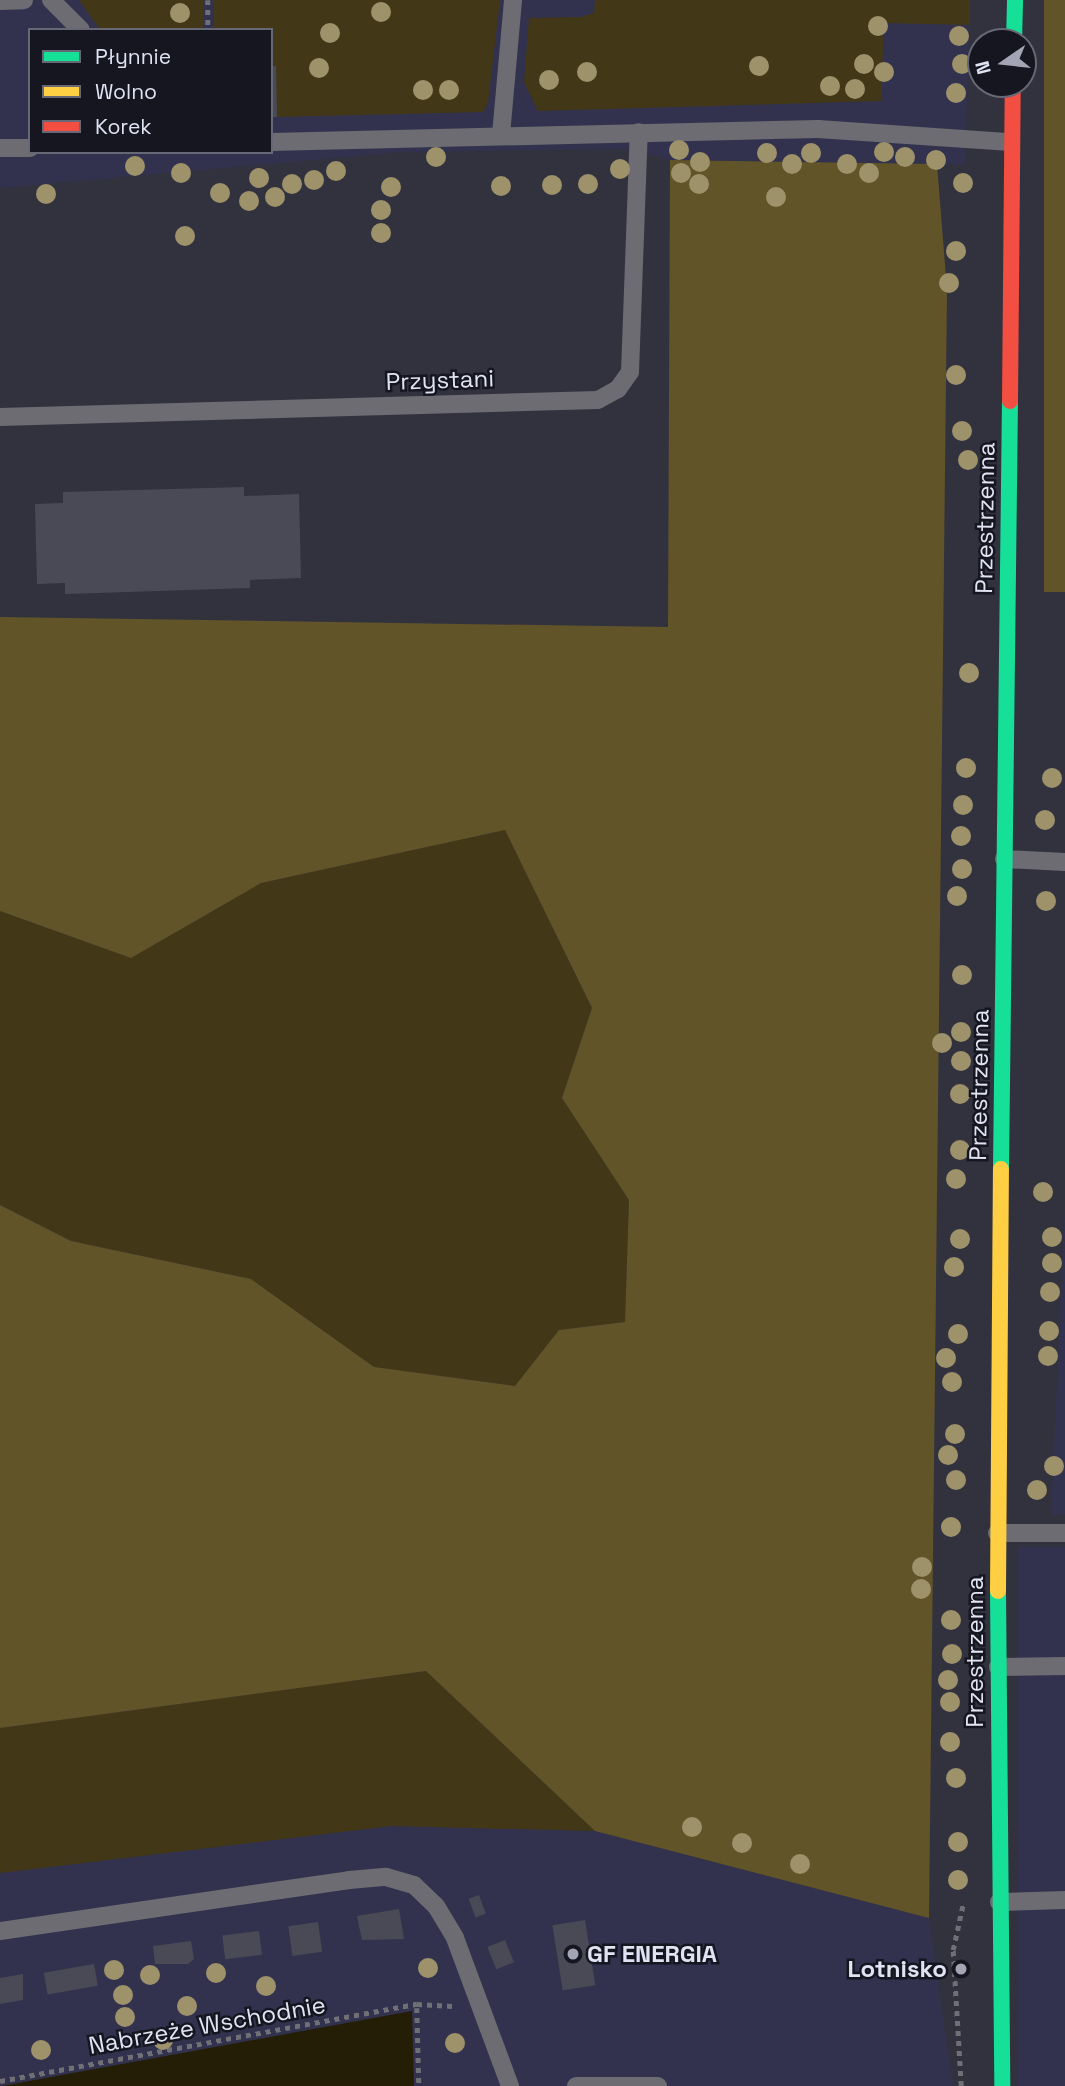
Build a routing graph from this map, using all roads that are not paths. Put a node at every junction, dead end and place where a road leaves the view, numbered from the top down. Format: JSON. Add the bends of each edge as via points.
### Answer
{"nodes":[{"id":1,"x":24,"y":0,"type":"edge"},
{"id":2,"x":51,"y":0,"type":"edge"},
{"id":3,"x":513,"y":0,"type":"edge"},
{"id":4,"x":1015,"y":0,"type":"edge"},
{"id":5,"x":0,"y":1,"type":"edge"},
{"id":6,"x":79,"y":28,"type":"edge"},
{"id":7,"x":1014,"y":28,"type":"edge"},
{"id":8,"x":1013,"y":98,"type":"edge"},
{"id":9,"x":639,"y":132,"type":"junction"},
{"id":10,"x":501,"y":135,"type":"junction"},
{"id":11,"x":273,"y":142,"type":"edge"},
{"id":12,"x":1011,"y":142,"type":"junction"},
{"id":13,"x":0,"y":148,"type":"edge"},
{"id":14,"x":28,"y":148,"type":"edge"},
{"id":15,"x":0,"y":417,"type":"edge"},
{"id":16,"x":1004,"y":859,"type":"junction"},
{"id":17,"x":1065,"y":862,"type":"edge"},
{"id":18,"x":998,"y":1533,"type":"junction"},
{"id":19,"x":1065,"y":1533,"type":"edge"},
{"id":20,"x":1065,"y":1666,"type":"edge"},
{"id":21,"x":998,"y":1667,"type":"junction"},
{"id":22,"x":1065,"y":1900,"type":"edge"},
{"id":23,"x":998,"y":1902,"type":"junction"},
{"id":24,"x":0,"y":1931,"type":"edge"},
{"id":25,"x":510,"y":2086,"type":"edge"},
{"id":26,"x":576,"y":2086,"type":"edge"},
{"id":27,"x":658,"y":2086,"type":"edge"},
{"id":28,"x":1002,"y":2086,"type":"edge"}],
"edges":[{"from":1,"to":5,"type":"lane"},
{"from":2,"to":6,"type":"lane"},
{"from":3,"to":10,"type":"lane"},
{"from":4,"to":7,"type":"street"},
{"from":8,"to":12,"type":"street","name":"Przestrzenna"},
{"from":9,"to":10,"type":"lane"},
{"from":9,"to":12,"type":"lane","via":[[818,129]]},
{"from":9,"to":15,"type":"lane","name":"Przystani","via":[[630,372],[618,389],[598,400]]},
{"from":10,"to":11,"type":"lane"},
{"from":12,"to":16,"type":"street","name":"Przestrzenna"},
{"from":13,"to":14,"type":"lane"},
{"from":16,"to":17,"type":"lane"},
{"from":16,"to":18,"type":"street","name":"Przestrzenna"},
{"from":18,"to":19,"type":"lane"},
{"from":18,"to":21,"type":"street","name":"Przestrzenna"},
{"from":20,"to":21,"type":"lane"},
{"from":21,"to":23,"type":"street","name":"Przestrzenna"},
{"from":22,"to":23,"type":"lane"},
{"from":23,"to":28,"type":"street","name":"Przestrzenna"},
{"from":24,"to":25,"type":"lane","via":[[386,1877],[414,1885],[436,1906],[482,2004]]},
{"from":26,"to":27,"type":"lane"}]}
